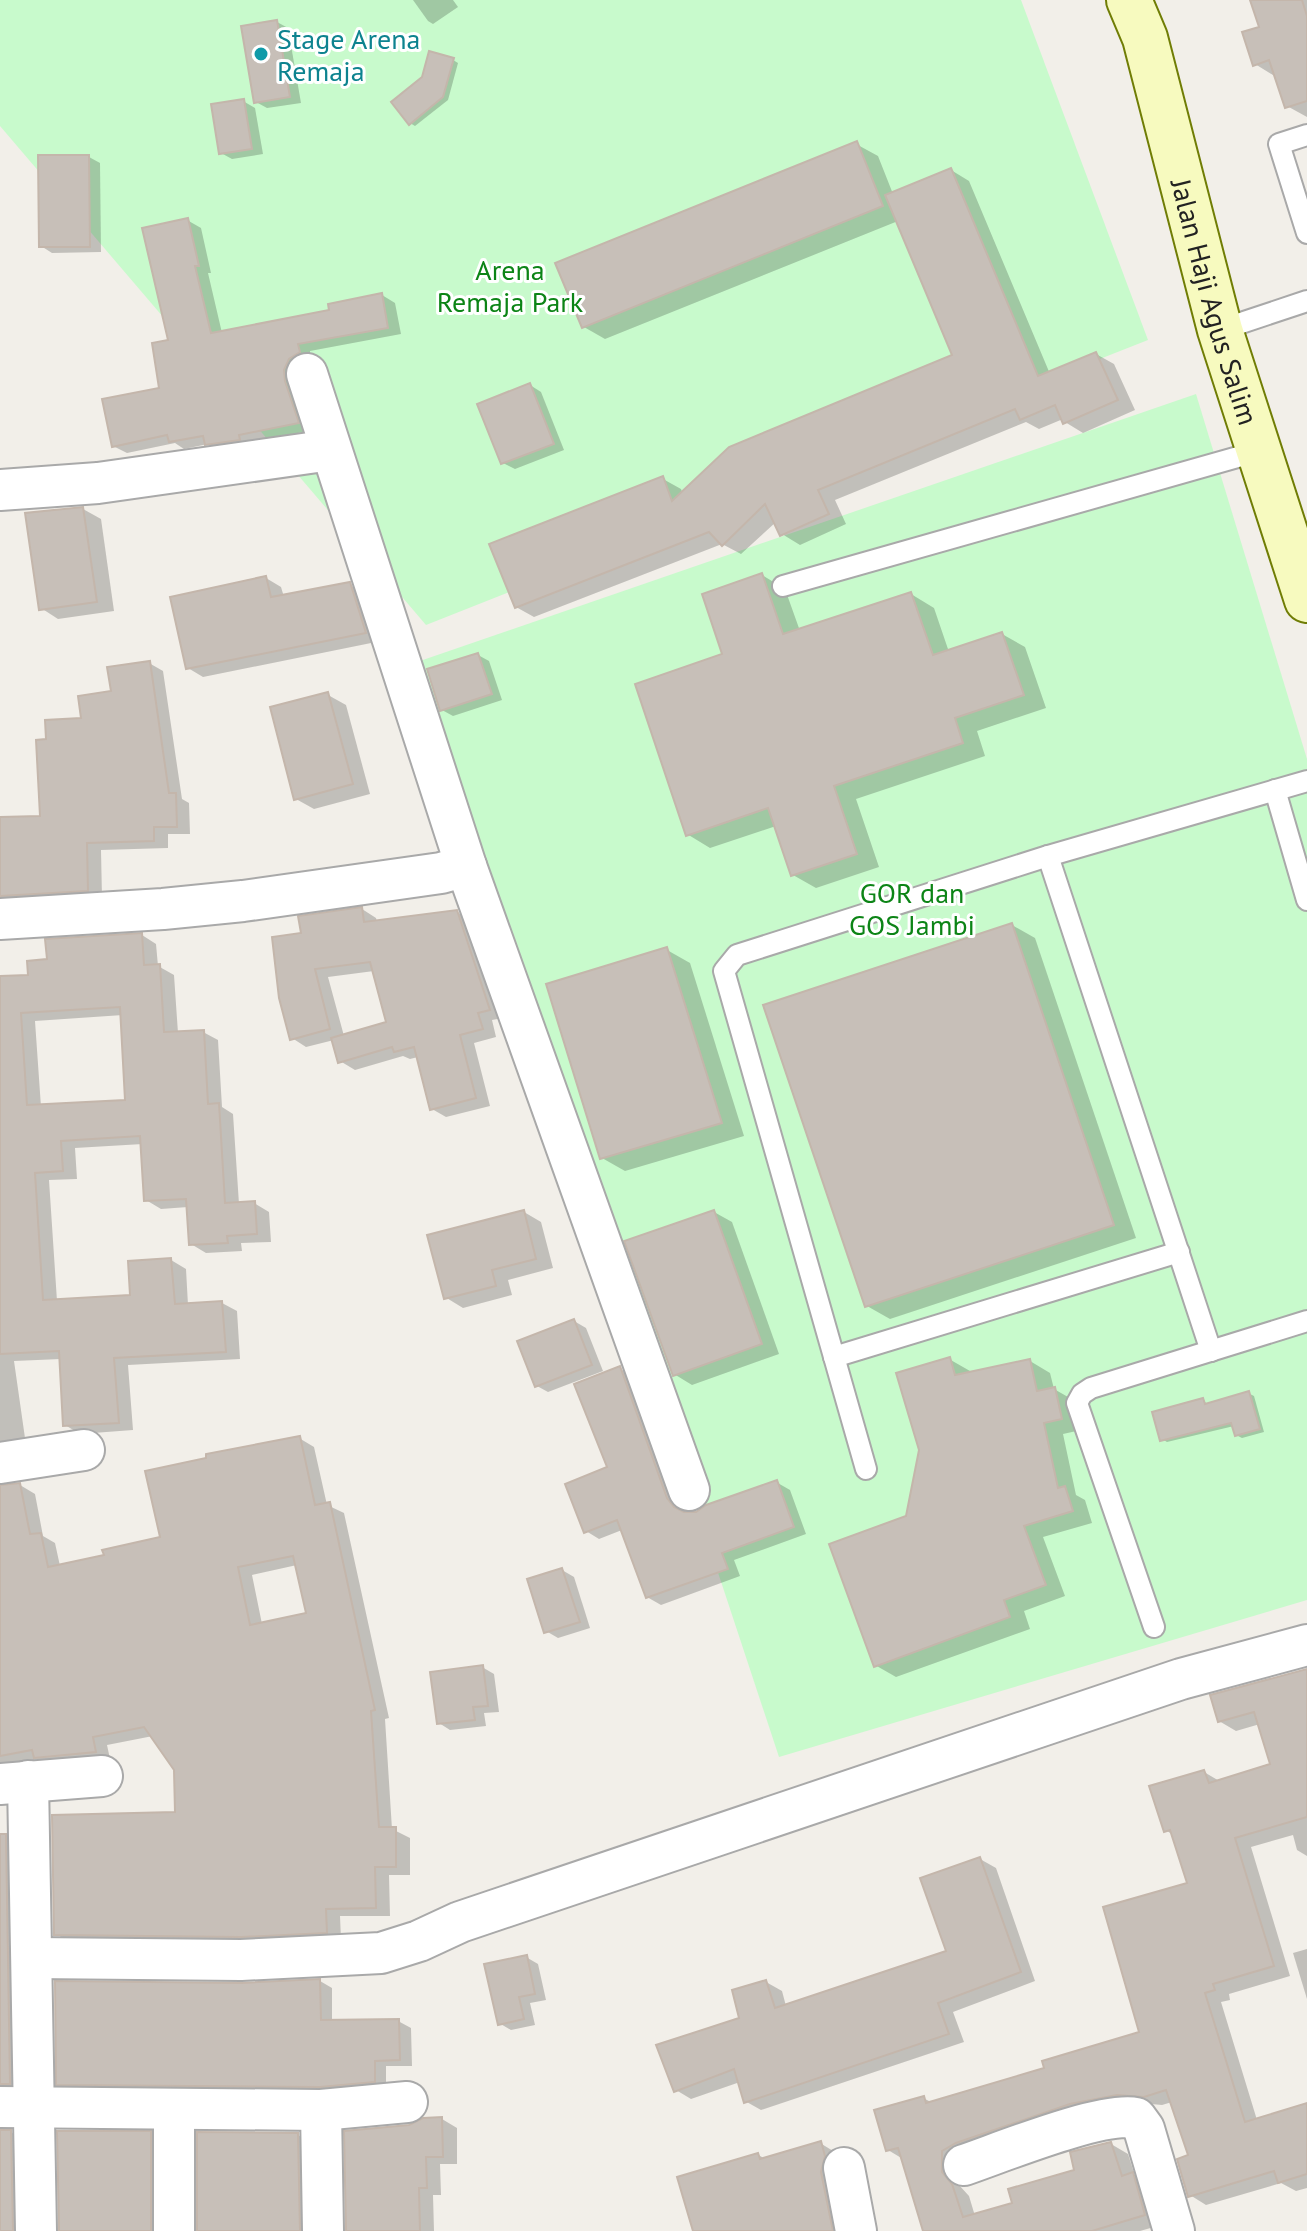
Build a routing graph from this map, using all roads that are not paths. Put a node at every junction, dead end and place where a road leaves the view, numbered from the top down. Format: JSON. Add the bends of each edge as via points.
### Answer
{"nodes":[{"id":1,"x":1129,"y":0,"type":"edge"},
{"id":2,"x":1307,"y":135,"type":"edge"},
{"id":3,"x":1307,"y":233,"type":"edge"},
{"id":4,"x":1307,"y":301,"type":"edge"},
{"id":5,"x":1220,"y":330,"type":"junction"},
{"id":6,"x":307,"y":374,"type":"dead end"},
{"id":7,"x":331,"y":450,"type":"junction"},
{"id":8,"x":1259,"y":451,"type":"junction"},
{"id":9,"x":0,"y":490,"type":"edge"},
{"id":10,"x":783,"y":586,"type":"dead end"},
{"id":11,"x":1307,"y":600,"type":"edge"},
{"id":12,"x":1307,"y":781,"type":"edge"},
{"id":13,"x":1275,"y":790,"type":"junction"},
{"id":14,"x":1048,"y":856,"type":"junction"},
{"id":15,"x":466,"y":866,"type":"junction"},
{"id":16,"x":1307,"y":900,"type":"edge"},
{"id":17,"x":0,"y":919,"type":"edge"},
{"id":18,"x":1179,"y":1252,"type":"junction"},
{"id":19,"x":1307,"y":1321,"type":"edge"},
{"id":20,"x":1211,"y":1351,"type":"junction"},
{"id":21,"x":834,"y":1357,"type":"junction"},
{"id":22,"x":84,"y":1450,"type":"dead end"},
{"id":23,"x":0,"y":1463,"type":"edge"},
{"id":24,"x":866,"y":1469,"type":"dead end"},
{"id":25,"x":689,"y":1490,"type":"dead end"},
{"id":26,"x":1154,"y":1627,"type":"dead end"},
{"id":27,"x":1307,"y":1645,"type":"edge"},
{"id":28,"x":102,"y":1776,"type":"dead end"},
{"id":29,"x":14,"y":1783,"type":"edge"},
{"id":30,"x":33,"y":1958,"type":"junction"},
{"id":31,"x":407,"y":2102,"type":"dead end"},
{"id":32,"x":18,"y":2107,"type":"edge"},
{"id":33,"x":174,"y":2109,"type":"junction"},
{"id":34,"x":321,"y":2110,"type":"junction"},
{"id":35,"x":964,"y":2165,"type":"dead end"},
{"id":36,"x":844,"y":2168,"type":"dead end"},
{"id":37,"x":36,"y":2231,"type":"edge"},
{"id":38,"x":174,"y":2231,"type":"edge"},
{"id":39,"x":323,"y":2231,"type":"edge"},
{"id":40,"x":856,"y":2231,"type":"edge"},
{"id":41,"x":1174,"y":2231,"type":"edge"}],
"edges":[{"from":1,"to":5,"type":"main road","name":"Jalan Haji Agus Salim","via":[[1145,38]]},
{"from":2,"to":3,"type":"lane","via":[[1279,144]]},
{"from":4,"to":5,"type":"lane"},
{"from":5,"to":8,"type":"main road","name":"Jalan Haji Agus Salim"},
{"from":6,"to":7,"type":"street"},
{"from":7,"to":9,"type":"street","via":[[98,483]]},
{"from":7,"to":15,"type":"street"},
{"from":8,"to":10,"type":"lane"},
{"from":8,"to":11,"type":"main road","name":"Jalan Haji Agus Salim"},
{"from":12,"to":13,"type":"lane"},
{"from":13,"to":14,"type":"lane"},
{"from":13,"to":16,"type":"lane"},
{"from":14,"to":18,"type":"lane"},
{"from":14,"to":21,"type":"lane","via":[[737,955],[724,971]]},
{"from":15,"to":17,"type":"street","via":[[243,901]]},
{"from":15,"to":25,"type":"street"},
{"from":18,"to":20,"type":"lane"},
{"from":18,"to":21,"type":"lane"},
{"from":19,"to":20,"type":"lane"},
{"from":20,"to":26,"type":"lane","via":[[1091,1388],[1077,1403]]},
{"from":21,"to":24,"type":"lane"},
{"from":22,"to":23,"type":"street"},
{"from":27,"to":30,"type":"street","via":[[1151,1689],[381,1953],[241,1960]]},
{"from":28,"to":29,"type":"street"},
{"from":29,"to":30,"type":"street"},
{"from":30,"to":32,"type":"street"},
{"from":31,"to":34,"type":"street"},
{"from":32,"to":33,"type":"street"},
{"from":32,"to":37,"type":"street"},
{"from":33,"to":34,"type":"street"},
{"from":33,"to":38,"type":"street"},
{"from":34,"to":39,"type":"street"},
{"from":35,"to":41,"type":"street","via":[[1072,2128],[1136,2118],[1144,2129]]},
{"from":36,"to":40,"type":"street"}]}
